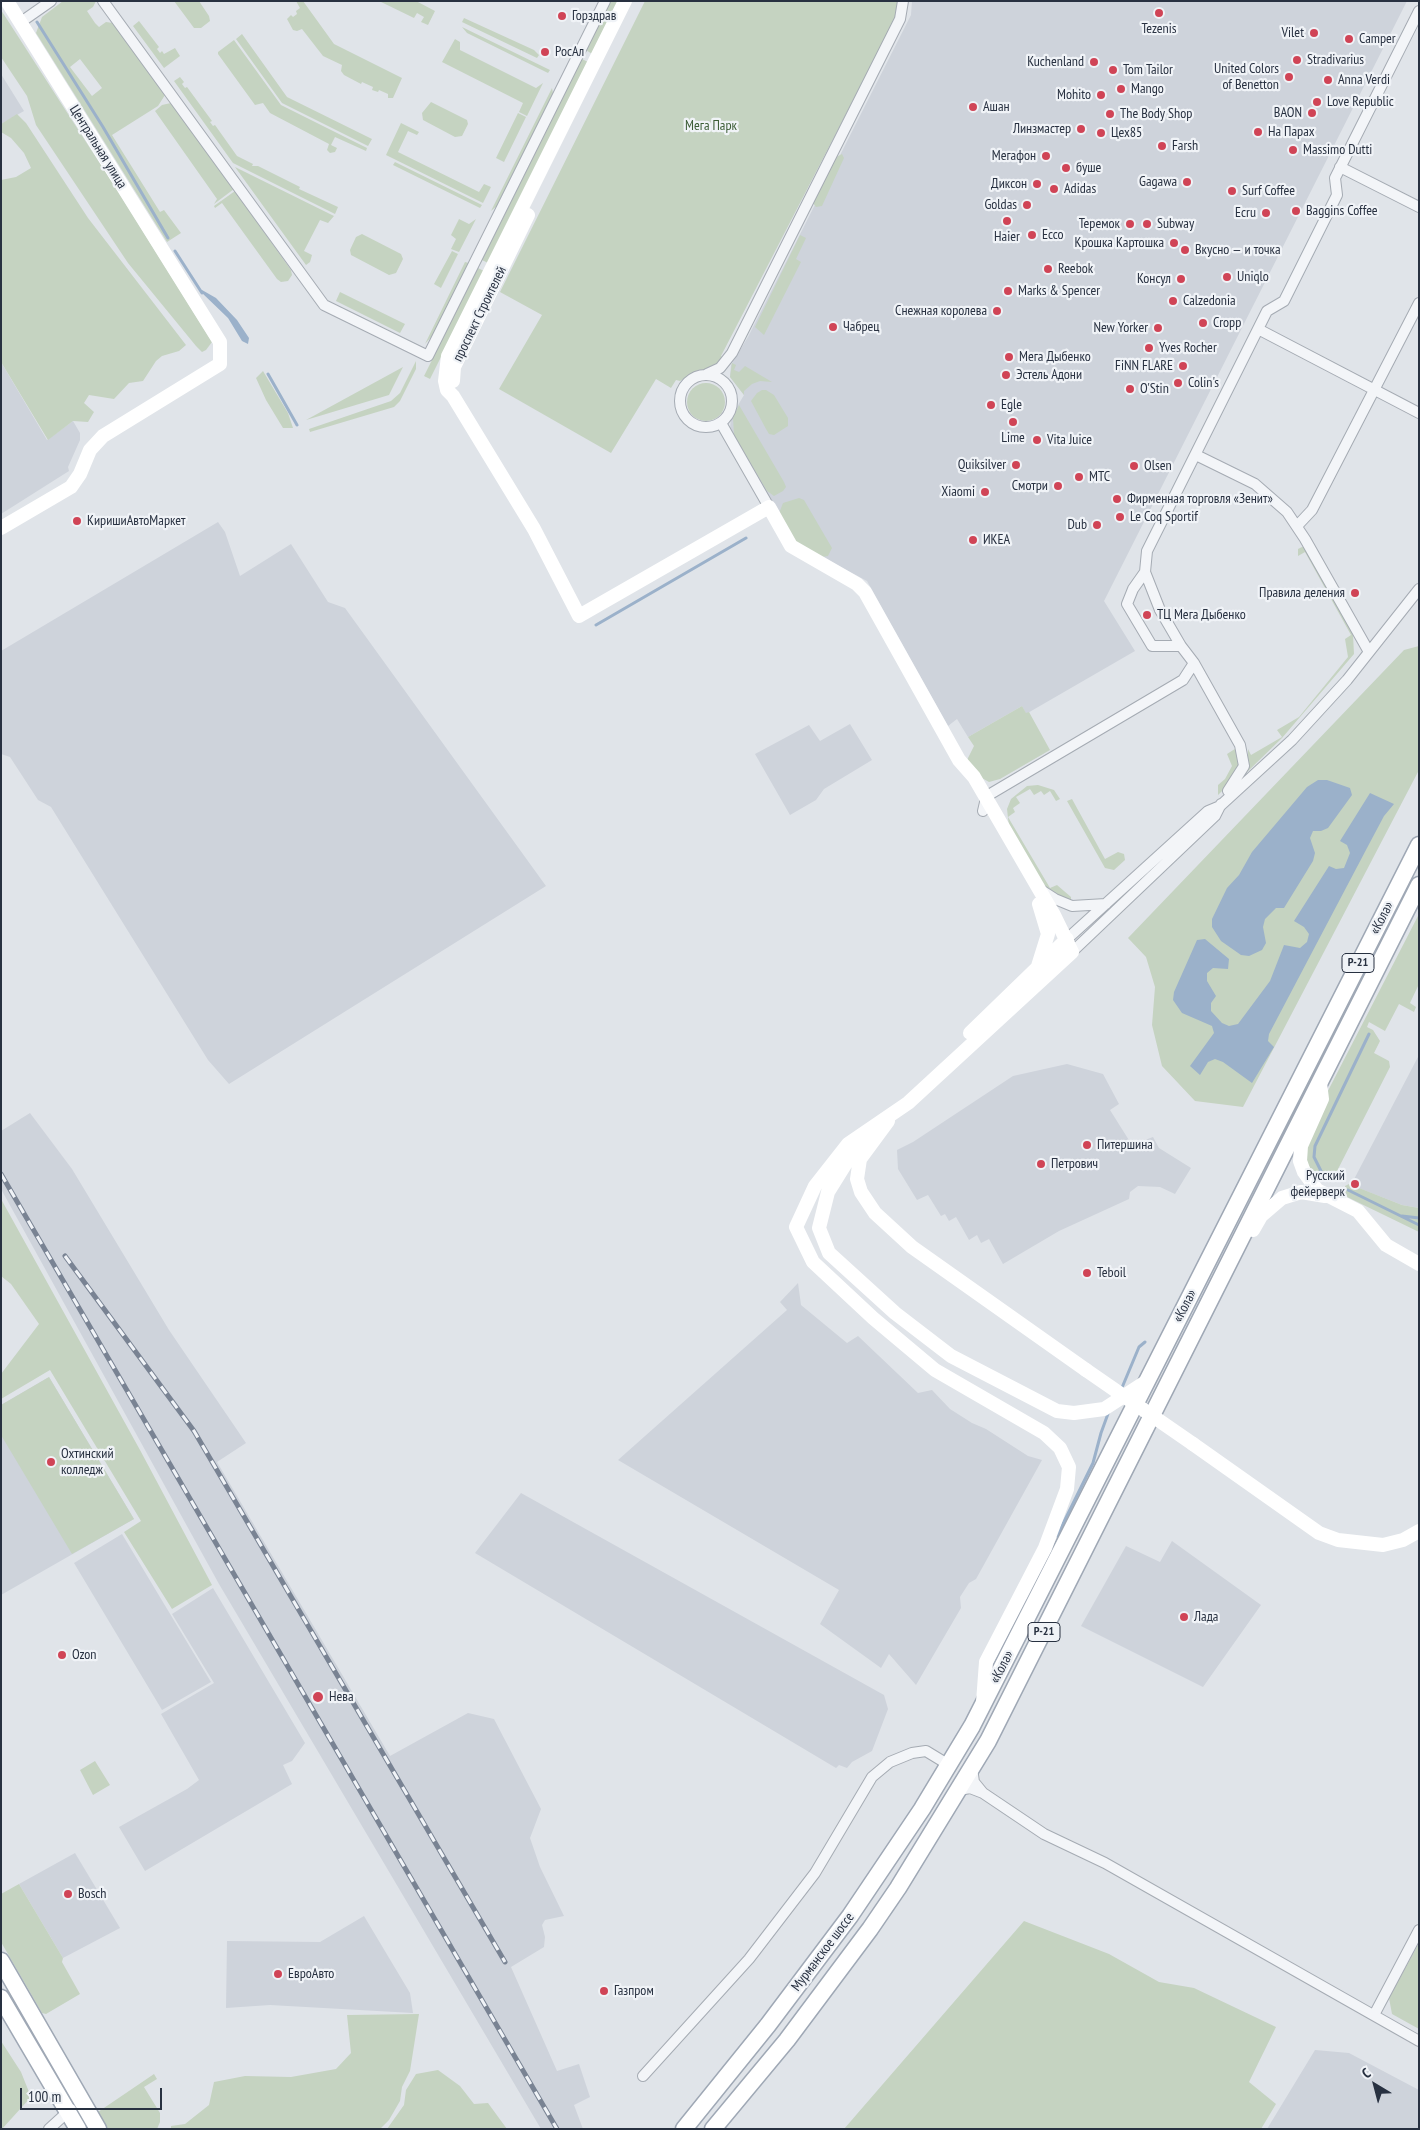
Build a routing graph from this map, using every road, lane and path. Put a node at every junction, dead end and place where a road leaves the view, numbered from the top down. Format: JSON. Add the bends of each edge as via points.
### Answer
{"nodes":[{"id":1,"x":7,"y":1,"type":"edge"},
{"id":2,"x":51,"y":1,"type":"edge"},
{"id":3,"x":103,"y":1,"type":"edge"},
{"id":4,"x":605,"y":1,"type":"edge"},
{"id":5,"x":625,"y":1,"type":"edge"},
{"id":6,"x":634,"y":1,"type":"edge"},
{"id":7,"x":903,"y":1,"type":"edge"},
{"id":8,"x":1419,"y":11,"type":"edge"},
{"id":9,"x":21,"y":22,"type":"junction"},
{"id":10,"x":1340,"y":168,"type":"junction"},
{"id":11,"x":1419,"y":207,"type":"edge"},
{"id":12,"x":1419,"y":304,"type":"edge"},
{"id":13,"x":1258,"y":329,"type":"junction"},
{"id":14,"x":728,"y":360,"type":"junction"},
{"id":15,"x":707,"y":374,"type":"junction"},
{"id":16,"x":727,"y":385,"type":"junction"},
{"id":17,"x":1374,"y":390,"type":"junction"},
{"id":18,"x":453,"y":396,"type":"junction"},
{"id":19,"x":1419,"y":413,"type":"edge"},
{"id":20,"x":721,"y":422,"type":"junction"},
{"id":21,"x":1196,"y":455,"type":"junction"},
{"id":22,"x":769,"y":507,"type":"junction"},
{"id":23,"x":1297,"y":526,"type":"junction"},
{"id":24,"x":1,"y":528,"type":"edge"},
{"id":25,"x":1145,"y":572,"type":"junction"},
{"id":26,"x":1419,"y":589,"type":"edge"},
{"id":27,"x":1181,"y":646,"type":"junction"},
{"id":28,"x":1369,"y":652,"type":"junction"},
{"id":29,"x":1194,"y":663,"type":"junction"},
{"id":30,"x":959,"y":760,"type":"junction"},
{"id":31,"x":975,"y":779,"type":"junction"},
{"id":32,"x":1001,"y":787,"type":"junction"},
{"id":33,"x":985,"y":804,"type":"junction"},
{"id":34,"x":1220,"y":806,"type":"junction"},
{"id":35,"x":1419,"y":845,"type":"edge"},
{"id":36,"x":1419,"y":885,"type":"edge"},
{"id":37,"x":1039,"y":888,"type":"junction"},
{"id":38,"x":1039,"y":904,"type":"junction"},
{"id":39,"x":1106,"y":904,"type":"junction"},
{"id":40,"x":1067,"y":948,"type":"junction"},
{"id":41,"x":1036,"y":970,"type":"junction"},
{"id":42,"x":1320,"y":1083,"type":"junction"},
{"id":43,"x":895,"y":1112,"type":"junction"},
{"id":44,"x":1333,"y":1199,"type":"junction"},
{"id":45,"x":1419,"y":1264,"type":"edge"},
{"id":46,"x":1221,"y":1280,"type":"junction"},
{"id":47,"x":1147,"y":1381,"type":"junction"},
{"id":48,"x":1419,"y":1531,"type":"edge"},
{"id":49,"x":982,"y":1706,"type":"junction"},
{"id":50,"x":949,"y":1765,"type":"junction"},
{"id":51,"x":965,"y":1780,"type":"junction"},
{"id":52,"x":983,"y":1793,"type":"junction"},
{"id":53,"x":1419,"y":1930,"type":"edge"},
{"id":54,"x":1,"y":1961,"type":"edge"},
{"id":55,"x":1,"y":1998,"type":"edge"},
{"id":56,"x":1374,"y":2015,"type":"junction"},
{"id":57,"x":1419,"y":2041,"type":"edge"},
{"id":58,"x":643,"y":2076,"type":"dead end"},
{"id":59,"x":83,"y":2102,"type":"junction"},
{"id":60,"x":68,"y":2111,"type":"junction"},
{"id":61,"x":49,"y":2129,"type":"edge"},
{"id":62,"x":78,"y":2129,"type":"edge"},
{"id":63,"x":98,"y":2129,"type":"edge"},
{"id":64,"x":684,"y":2129,"type":"edge"},
{"id":65,"x":713,"y":2129,"type":"edge"}],
"edges":[{"from":1,"to":9,"type":"street","name":"Центральная улица"},
{"from":2,"to":9,"type":"street"},
{"from":3,"to":4,"type":"street","via":[[324,305],[428,356]]},
{"from":5,"to":18,"type":"street","name":"проспект Строителей","via":[[448,356],[444,381],[446,390]]},
{"from":6,"to":18,"type":"street","name":"проспект Строителей","via":[[454,367]]},
{"from":7,"to":14,"type":"street","via":[[896,27]]},
{"from":8,"to":10,"type":"street"},
{"from":9,"to":24,"type":"street","name":"Центральная улица","via":[[220,342],[220,364],[103,436],[90,450],[71,487]]},
{"from":10,"to":11,"type":"street"},
{"from":10,"to":13,"type":"street","via":[[1335,178],[1336,195],[1284,301],[1267,311]]},
{"from":12,"to":17,"type":"street"},
{"from":13,"to":17,"type":"street"},
{"from":13,"to":21,"type":"street"},
{"from":14,"to":15,"type":"street"},
{"from":14,"to":16,"type":"street"},
{"from":15,"to":16,"type":"street","via":[[720,378]]},
{"from":15,"to":20,"type":"street","via":[[692,378],[682,389],[681,411],[688,421],[698,426],[710,427]]},
{"from":16,"to":20,"type":"street","via":[[732,405]]},
{"from":17,"to":19,"type":"street"},
{"from":17,"to":23,"type":"street","via":[[1312,510]]},
{"from":18,"to":22,"type":"street","via":[[534,529],[579,616]]},
{"from":20,"to":22,"type":"street"},
{"from":21,"to":23,"type":"street","via":[[1266,492]]},
{"from":21,"to":25,"type":"street","via":[[1147,551]]},
{"from":22,"to":30,"type":"street","via":[[791,546],[849,577],[865,592]]},
{"from":23,"to":28,"type":"street"},
{"from":25,"to":27,"type":"street","via":[[1160,610]]},
{"from":25,"to":27,"type":"street","via":[[1126,604],[1152,646]]},
{"from":26,"to":28,"type":"street"},
{"from":27,"to":29,"type":"street"},
{"from":28,"to":34,"type":"street","via":[[1292,740]]},
{"from":29,"to":32,"type":"street","via":[[1183,680]]},
{"from":29,"to":34,"type":"street","via":[[1244,757],[1240,775]]},
{"from":30,"to":31,"type":"street"},
{"from":30,"to":33,"type":"street","via":[[966,783]]},
{"from":31,"to":32,"type":"street","via":[[988,786]]},
{"from":31,"to":33,"type":"street"},
{"from":32,"to":33,"type":"street"},
{"from":33,"to":37,"type":"street"},
{"from":33,"to":38,"type":"street"},
{"from":34,"to":39,"type":"street","via":[[1208,811]]},
{"from":34,"to":40,"type":"street","via":[[1215,816]]},
{"from":35,"to":47,"type":"main road","name":"«Кола»","number":"Р-21"},
{"from":36,"to":42,"type":"main road","name":"«Кола»","number":"Р-21"},
{"from":37,"to":39,"type":"street","via":[[1072,906]]},
{"from":37,"to":40,"type":"street"},
{"from":38,"to":40,"type":"street"},
{"from":38,"to":41,"type":"street","via":[[1048,934]]},
{"from":39,"to":40,"type":"street"},
{"from":40,"to":41,"type":"street"},
{"from":40,"to":43,"type":"street"},
{"from":41,"to":43,"type":"street","via":[[902,1098]]},
{"from":42,"to":44,"type":"street","via":[[1322,1099],[1303,1139],[1300,1161],[1310,1181]]},
{"from":42,"to":46,"type":"main road","name":"«Кола»","number":"Р-21"},
{"from":43,"to":47,"type":"street","via":[[851,1155],[828,1192],[818,1228],[829,1253],[895,1313],[951,1356],[1057,1411],[1074,1413],[1104,1409]]},
{"from":43,"to":48,"type":"street","bridge":true,"via":[[860,1158],[857,1179],[861,1192],[875,1213],[912,1247],[1319,1533],[1338,1540],[1383,1545],[1403,1540]]},
{"from":43,"to":49,"type":"street","via":[[848,1144],[814,1186],[796,1227],[813,1262],[935,1370],[1044,1433],[1060,1448],[1069,1466],[1067,1489],[1045,1548],[986,1662]]},
{"from":44,"to":45,"type":"street","via":[[1358,1211],[1386,1245]]},
{"from":44,"to":46,"type":"street","via":[[1301,1192],[1275,1203],[1261,1216],[1231,1272]]},
{"from":46,"to":51,"type":"main road","name":"«Кола»","number":"Р-21"},
{"from":47,"to":49,"type":"main road","name":"«Кола»","number":"Р-21"},
{"from":49,"to":50,"type":"main road","name":"«Кола»","number":"Р-21"},
{"from":50,"to":58,"type":"street","via":[[926,1751],[919,1752],[890,1762],[872,1777],[809,1881],[749,1959]]},
{"from":50,"to":64,"type":"main road","name":"Мурманское шоссе","via":[[850,1916]]},
{"from":51,"to":52,"type":"street","via":[[970,1788]]},
{"from":51,"to":52,"type":"street","via":[[974,1782]]},
{"from":51,"to":65,"type":"main road","name":"Мурманское шоссе","via":[[870,1929]]},
{"from":52,"to":56,"type":"street","via":[[1044,1834],[1104,1863]]},
{"from":53,"to":56,"type":"street"},
{"from":54,"to":59,"type":"main road"},
{"from":55,"to":60,"type":"main road"},
{"from":56,"to":57,"type":"street"},
{"from":59,"to":60,"type":"street"},
{"from":59,"to":63,"type":"main road"},
{"from":60,"to":61,"type":"street"},
{"from":60,"to":62,"type":"main road"}]}
